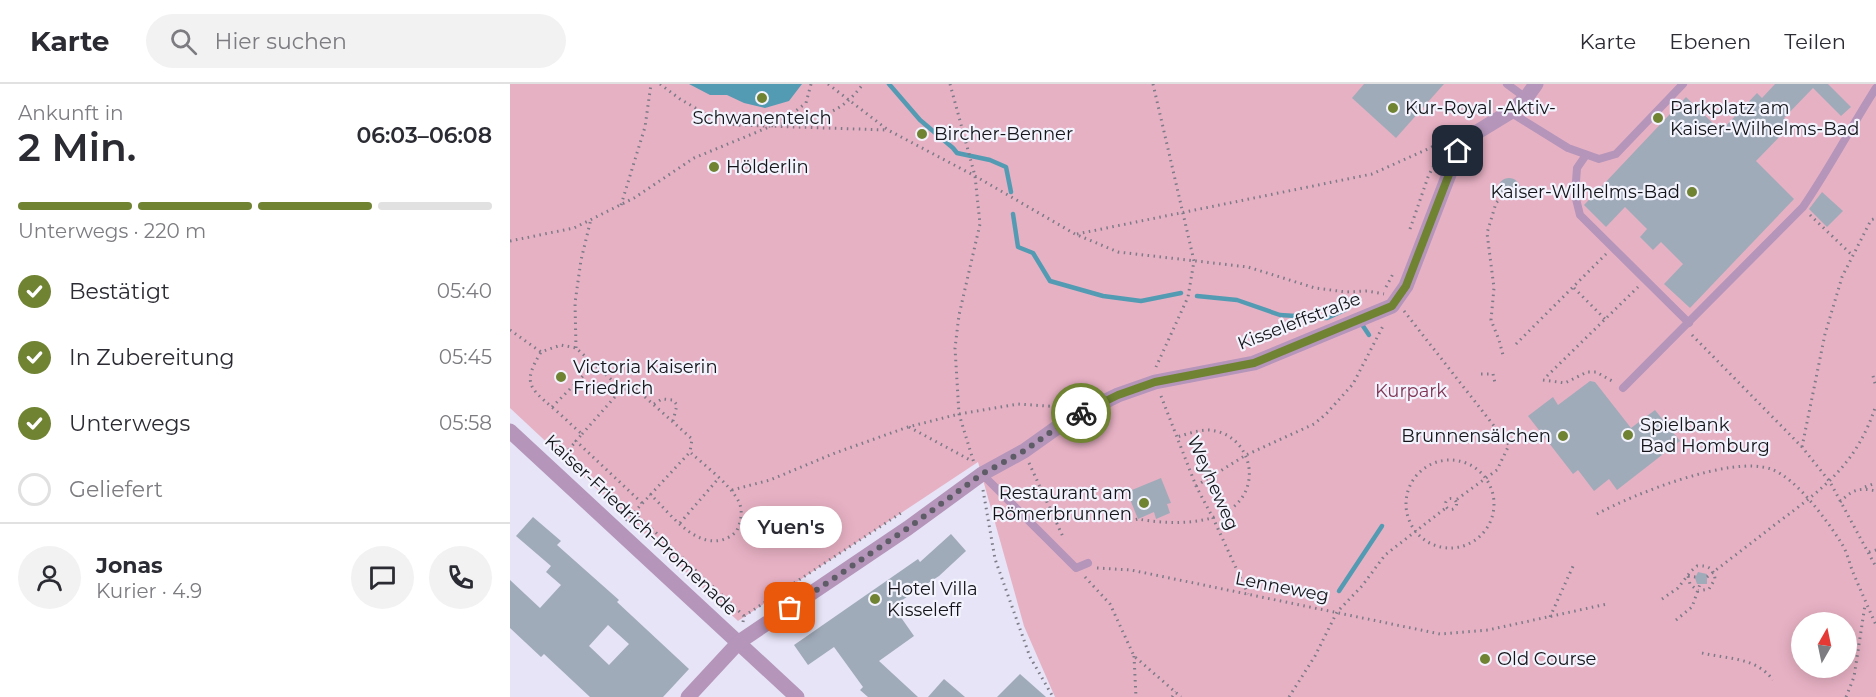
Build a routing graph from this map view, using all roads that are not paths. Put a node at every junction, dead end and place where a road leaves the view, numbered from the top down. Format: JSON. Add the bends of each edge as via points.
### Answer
{"nodes":[{"id":1,"x":1507,"y":84,"type":"edge"},
{"id":2,"x":1536,"y":84,"type":"edge"},
{"id":3,"x":1683,"y":84,"type":"edge"},
{"id":4,"x":1876,"y":88,"type":"edge"},
{"id":5,"x":1526,"y":98,"type":"junction"},
{"id":6,"x":1510,"y":112,"type":"junction"},
{"id":7,"x":1586,"y":155,"type":"junction"},
{"id":8,"x":1689,"y":323,"type":"junction"},
{"id":9,"x":1623,"y":388,"type":"road end"},
{"id":10,"x":510,"y":431,"type":"edge"},
{"id":11,"x":978,"y":469,"type":"junction"},
{"id":12,"x":1088,"y":563,"type":"dead end"},
{"id":13,"x":739,"y":642,"type":"junction"},
{"id":14,"x":688,"y":697,"type":"edge"},
{"id":15,"x":797,"y":697,"type":"edge"}],
"edges":[{"from":1,"to":5,"type":"lane"},
{"from":2,"to":5,"type":"street"},
{"from":3,"to":7,"type":"lane","via":[[1616,154],[1599,159]]},
{"from":4,"to":8,"type":"lane","via":[[1803,207]]},
{"from":5,"to":6,"type":"street"},
{"from":6,"to":7,"type":"lane"},
{"from":6,"to":11,"type":"street","name":"Kisseleffstraße","via":[[1474,134],[1458,151],[1398,307],[1254,363],[1154,378],[1069,419],[1024,451]]},
{"from":7,"to":8,"type":"lane","via":[[1577,168],[1575,195],[1580,215]]},
{"from":8,"to":9,"type":"lane"},
{"from":10,"to":13,"type":"street","name":"Kaiser-Friedrich-Promenade"},
{"from":11,"to":12,"type":"lane","via":[[1077,568]]},
{"from":11,"to":13,"type":"street","name":"Kisseleffstraße","via":[[898,534]]},
{"from":13,"to":14,"type":"street","name":"Kisseleffstraße"},
{"from":13,"to":15,"type":"street","name":"Kaiser-Friedrich-Promenade"}]}
